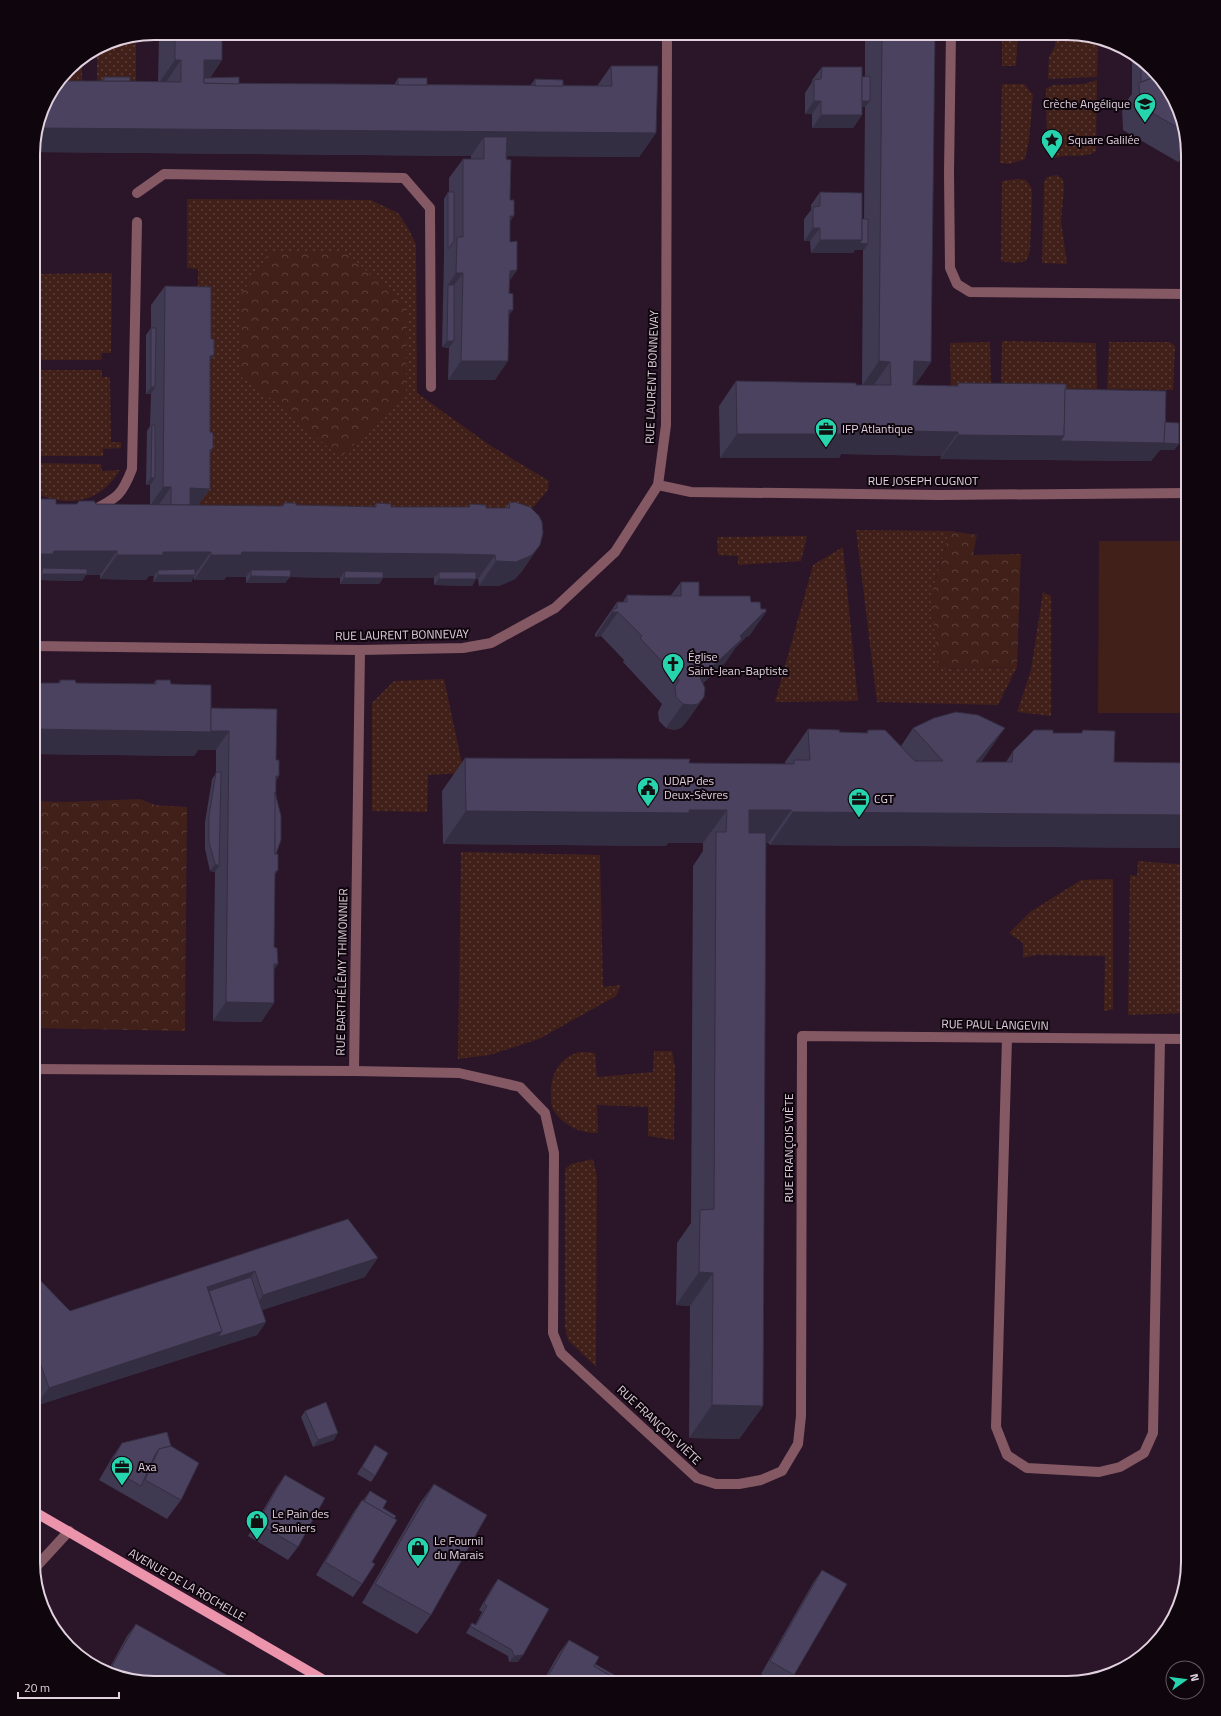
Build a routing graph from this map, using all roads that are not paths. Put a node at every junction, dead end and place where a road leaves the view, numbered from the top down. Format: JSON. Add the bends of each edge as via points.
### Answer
{"nodes":[{"id":1,"x":667,"y":40,"type":"edge"},
{"id":2,"x":951,"y":40,"type":"edge"},
{"id":3,"x":137,"y":193,"type":"dead end"},
{"id":4,"x":137,"y":222,"type":"dead end"},
{"id":5,"x":1181,"y":294,"type":"edge"},
{"id":6,"x":431,"y":386,"type":"dead end"},
{"id":7,"x":658,"y":485,"type":"junction"},
{"id":8,"x":1181,"y":494,"type":"edge"},
{"id":9,"x":84,"y":511,"type":"edge"},
{"id":10,"x":40,"y":646,"type":"edge"},
{"id":11,"x":360,"y":650,"type":"junction"},
{"id":12,"x":802,"y":1036,"type":"joint"},
{"id":13,"x":1007,"y":1038,"type":"junction"},
{"id":14,"x":1160,"y":1039,"type":"junction"},
{"id":15,"x":1181,"y":1039,"type":"edge"},
{"id":16,"x":40,"y":1069,"type":"edge"},
{"id":17,"x":354,"y":1071,"type":"junction"},
{"id":18,"x":40,"y":1514,"type":"edge"},
{"id":19,"x":69,"y":1531,"type":"junction"},
{"id":20,"x":40,"y":1563,"type":"edge"},
{"id":21,"x":317,"y":1676,"type":"edge"}],
"edges":[{"from":1,"to":7,"type":"street","name":"RUE LAURENT BONNEVAY","via":[[666,425]]},
{"from":2,"to":5,"type":"street","via":[[950,268],[957,284],[970,292]]},
{"from":3,"to":6,"type":"street","via":[[164,174],[404,178],[430,208]]},
{"from":4,"to":9,"type":"street","via":[[132,469],[125,488],[113,500],[91,511]]},
{"from":7,"to":8,"type":"street","name":"RUE JOSEPH CUGNOT","via":[[691,492]]},
{"from":7,"to":11,"type":"street","name":"RUE LAURENT BONNEVAY","via":[[615,552],[555,608],[491,643],[463,648]]},
{"from":10,"to":11,"type":"street","name":"RUE LAURENT BONNEVAY"},
{"from":11,"to":17,"type":"street","name":"RUE BARTHÉLÉMY THIMONNIER"},
{"from":12,"to":13,"type":"street","name":"RUE PAUL LANGEVIN"},
{"from":12,"to":17,"type":"street","name":"RUE FRANÇOIS VIÈTE","via":[[801,1408],[798,1444],[782,1471],[761,1480],[739,1484],[716,1484],[697,1478],[562,1353],[553,1333],[554,1154],[545,1112],[520,1088],[459,1073]]},
{"from":13,"to":14,"type":"street","name":"RUE PAUL LANGEVIN"},
{"from":13,"to":14,"type":"street","via":[[996,1428],[1007,1455],[1027,1468],[1099,1472],[1120,1467],[1144,1452],[1153,1433]]},
{"from":14,"to":15,"type":"street","name":"RUE PAUL LANGEVIN"},
{"from":16,"to":17,"type":"street","name":"RUE BARTHÉLÉMY THIMONNIER"},
{"from":18,"to":19,"type":"main road","name":"AVENUE DE LA ROCHELLE"},
{"from":19,"to":20,"type":"street"},
{"from":19,"to":21,"type":"main road","name":"AVENUE DE LA ROCHELLE"}]}
